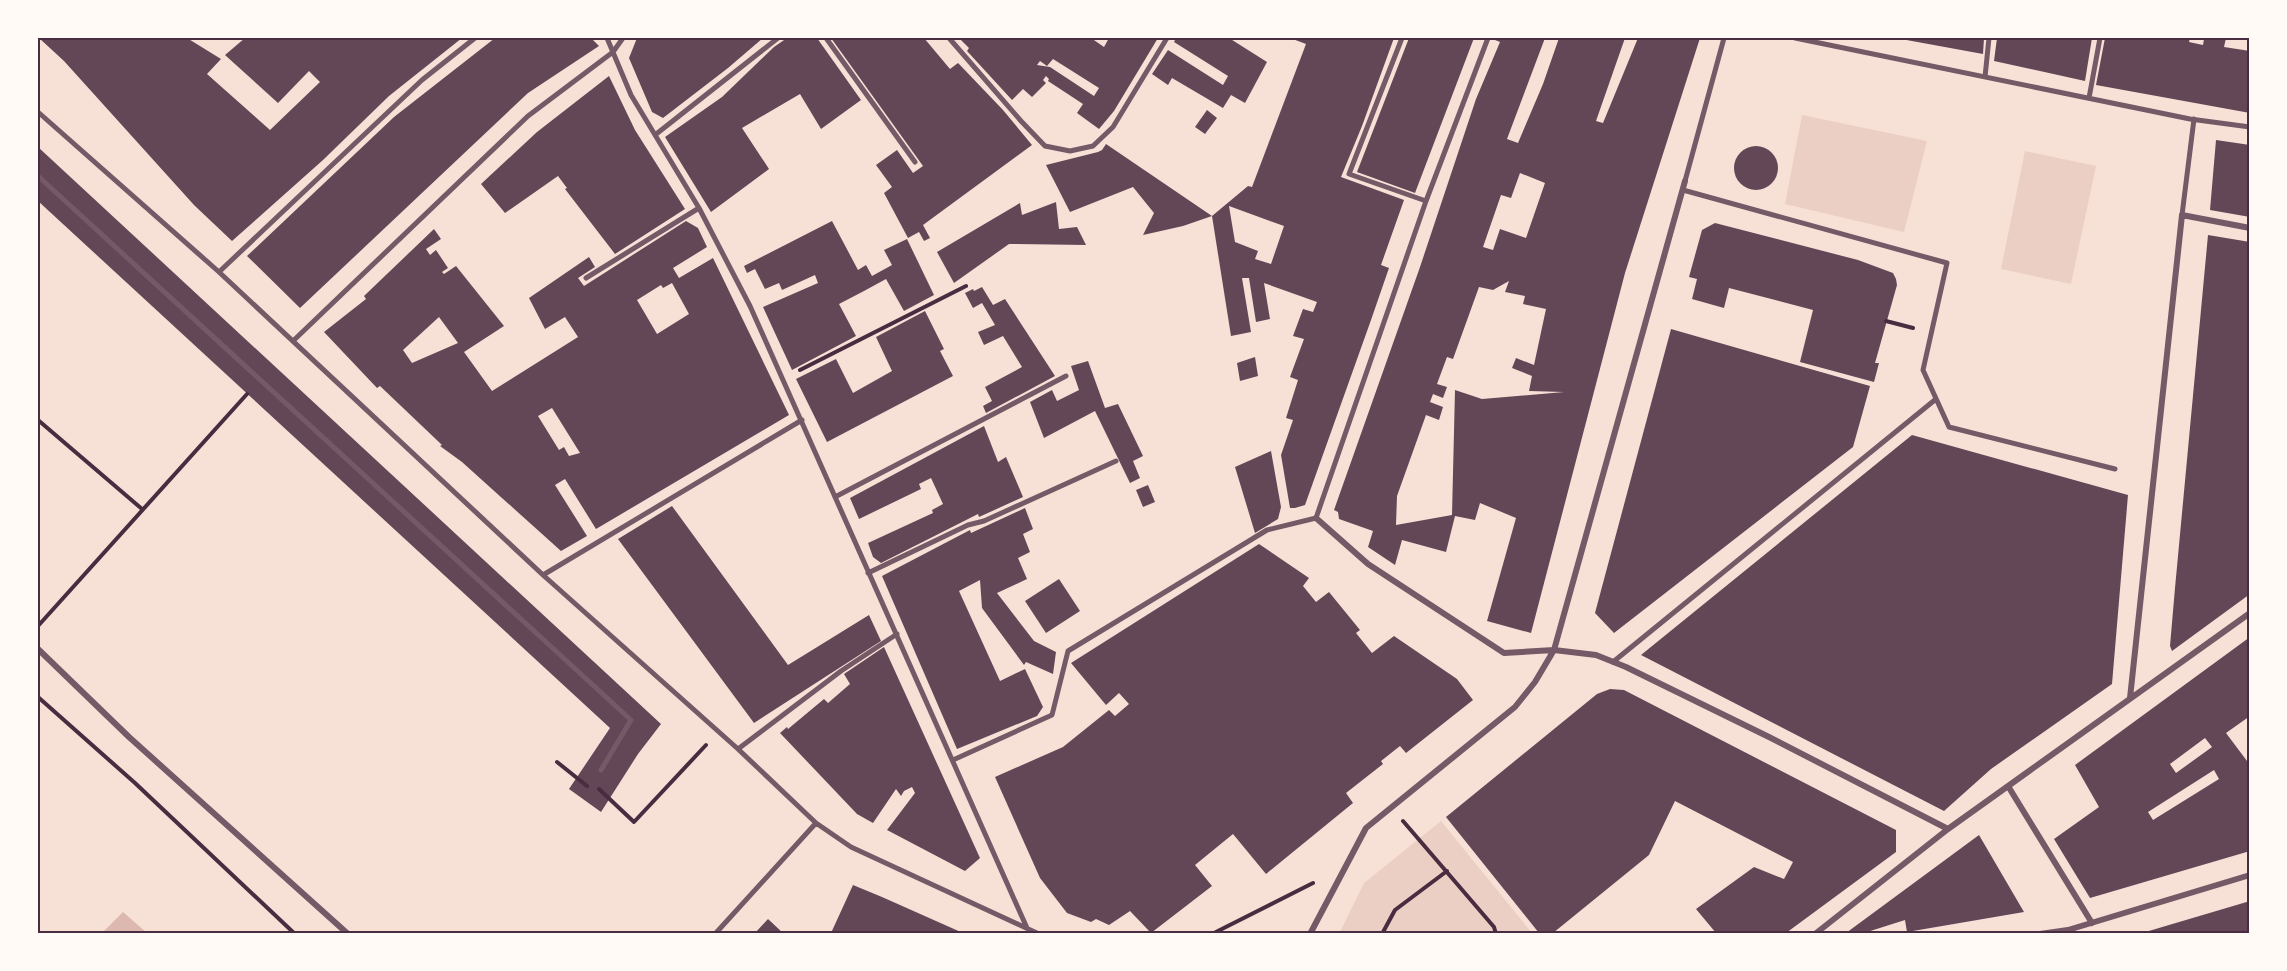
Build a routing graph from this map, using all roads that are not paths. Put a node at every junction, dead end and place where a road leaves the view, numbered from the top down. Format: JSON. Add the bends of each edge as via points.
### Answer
{"nodes":[{"id":1,"x":475,"y":38,"type":"edge"},
{"id":2,"x":607,"y":38,"type":"edge"},
{"id":3,"x":623,"y":38,"type":"edge"},
{"id":4,"x":778,"y":38,"type":"edge"},
{"id":5,"x":826,"y":38,"type":"edge"},
{"id":6,"x":949,"y":38,"type":"edge"},
{"id":7,"x":1167,"y":38,"type":"edge"},
{"id":8,"x":1402,"y":38,"type":"edge"},
{"id":9,"x":1488,"y":38,"type":"edge"},
{"id":10,"x":1724,"y":38,"type":"edge"},
{"id":11,"x":1795,"y":38,"type":"edge"},
{"id":12,"x":1989,"y":38,"type":"edge"},
{"id":13,"x":2100,"y":38,"type":"edge"},
{"id":14,"x":613,"y":52,"type":"junction"},
{"id":15,"x":417,"y":73,"type":"dead end"},
{"id":16,"x":1984,"y":77,"type":"junction"},
{"id":17,"x":422,"y":80,"type":"junction"},
{"id":18,"x":2089,"y":98,"type":"junction"},
{"id":19,"x":38,"y":112,"type":"edge"},
{"id":20,"x":2194,"y":119,"type":"junction"},
{"id":21,"x":2250,"y":127,"type":"edge"},
{"id":22,"x":655,"y":135,"type":"junction"},
{"id":23,"x":915,"y":162,"type":"dead end"},
{"id":24,"x":38,"y":176,"type":"edge"},
{"id":25,"x":1685,"y":181,"type":"joint"},
{"id":26,"x":1683,"y":190,"type":"junction"},
{"id":27,"x":1426,"y":201,"type":"junction"},
{"id":28,"x":699,"y":208,"type":"junction"},
{"id":29,"x":2182,"y":215,"type":"junction"},
{"id":30,"x":2250,"y":228,"type":"edge"},
{"id":31,"x":219,"y":272,"type":"junction"},
{"id":32,"x":586,"y":278,"type":"dead end"},
{"id":33,"x":293,"y":341,"type":"junction"},
{"id":34,"x":1066,"y":376,"type":"dead end"},
{"id":35,"x":1936,"y":399,"type":"junction"},
{"id":36,"x":802,"y":420,"type":"junction"},
{"id":37,"x":1116,"y":461,"type":"dead end"},
{"id":38,"x":2115,"y":470,"type":"dead end"},
{"id":39,"x":835,"y":497,"type":"junction"},
{"id":40,"x":1316,"y":518,"type":"junction"},
{"id":41,"x":868,"y":573,"type":"junction"},
{"id":42,"x":543,"y":575,"type":"junction"},
{"id":43,"x":2250,"y":614,"type":"edge"},
{"id":44,"x":897,"y":634,"type":"junction"},
{"id":45,"x":38,"y":649,"type":"edge"},
{"id":46,"x":1554,"y":650,"type":"junction"},
{"id":47,"x":1613,"y":662,"type":"junction"},
{"id":48,"x":2130,"y":698,"type":"junction"},
{"id":49,"x":738,"y":749,"type":"junction"},
{"id":50,"x":952,"y":760,"type":"junction"},
{"id":51,"x":601,"y":770,"type":"dead end"},
{"id":52,"x":2008,"y":786,"type":"junction"},
{"id":53,"x":816,"y":824,"type":"junction"},
{"id":54,"x":1948,"y":829,"type":"junction"},
{"id":55,"x":2250,"y":875,"type":"edge"},
{"id":56,"x":2092,"y":923,"type":"junction"},
{"id":57,"x":1027,"y":928,"type":"junction"},
{"id":58,"x":2067,"y":932,"type":"edge"},
{"id":59,"x":348,"y":933,"type":"edge"},
{"id":60,"x":715,"y":933,"type":"edge"},
{"id":61,"x":1039,"y":933,"type":"edge"},
{"id":62,"x":1310,"y":933,"type":"edge"},
{"id":63,"x":1815,"y":933,"type":"edge"},
{"id":64,"x":2040,"y":933,"type":"edge"}],
"edges":[{"from":1,"to":17,"type":"street"},
{"from":2,"to":14,"type":"street"},
{"from":3,"to":14,"type":"street"},
{"from":4,"to":22,"type":"street"},
{"from":5,"to":23,"type":"street"},
{"from":6,"to":7,"type":"street","via":[[1045,146],[1070,151],[1093,146],[1113,127]]},
{"from":8,"to":27,"type":"street","via":[[1349,174]]},
{"from":9,"to":27,"type":"street"},
{"from":10,"to":25,"type":"street"},
{"from":11,"to":16,"type":"street"},
{"from":12,"to":16,"type":"street"},
{"from":13,"to":18,"type":"street"},
{"from":14,"to":22,"type":"street","via":[[631,95]]},
{"from":14,"to":33,"type":"street","via":[[528,116]]},
{"from":15,"to":17,"type":"street"},
{"from":16,"to":18,"type":"street"},
{"from":17,"to":31,"type":"street"},
{"from":18,"to":20,"type":"street"},
{"from":19,"to":31,"type":"street"},
{"from":20,"to":21,"type":"street"},
{"from":20,"to":29,"type":"street"},
{"from":22,"to":28,"type":"street"},
{"from":24,"to":51,"type":"street","via":[[631,720]]},
{"from":25,"to":26,"type":"street"},
{"from":26,"to":35,"type":"street","via":[[1947,263],[1923,370]]},
{"from":26,"to":46,"type":"street"},
{"from":27,"to":40,"type":"street"},
{"from":28,"to":32,"type":"street"},
{"from":28,"to":36,"type":"street","via":[[750,306]]},
{"from":29,"to":30,"type":"street"},
{"from":29,"to":48,"type":"street"},
{"from":31,"to":33,"type":"street"},
{"from":33,"to":42,"type":"street"},
{"from":34,"to":39,"type":"street"},
{"from":35,"to":38,"type":"street","via":[[1949,427]]},
{"from":35,"to":47,"type":"street"},
{"from":36,"to":39,"type":"street"},
{"from":36,"to":42,"type":"street"},
{"from":37,"to":41,"type":"street"},
{"from":39,"to":41,"type":"street"},
{"from":40,"to":46,"type":"street","via":[[1368,564],[1504,653]]},
{"from":40,"to":50,"type":"street","via":[[1267,531],[1068,651],[1052,715]]},
{"from":41,"to":44,"type":"street"},
{"from":42,"to":49,"type":"street"},
{"from":43,"to":48,"type":"street"},
{"from":44,"to":49,"type":"street"},
{"from":44,"to":50,"type":"street"},
{"from":45,"to":59,"type":"street","via":[[129,737]]},
{"from":46,"to":47,"type":"street","via":[[1596,655]]},
{"from":46,"to":62,"type":"street","via":[[1515,707],[1366,828]]},
{"from":47,"to":54,"type":"street"},
{"from":48,"to":52,"type":"street"},
{"from":49,"to":53,"type":"street"},
{"from":50,"to":57,"type":"street"},
{"from":52,"to":54,"type":"street"},
{"from":52,"to":56,"type":"street"},
{"from":53,"to":57,"type":"street","via":[[851,847]]},
{"from":53,"to":60,"type":"street"},
{"from":54,"to":63,"type":"street"},
{"from":55,"to":56,"type":"street"},
{"from":56,"to":58,"type":"street"},
{"from":57,"to":61,"type":"street"},
{"from":58,"to":64,"type":"street"}]}
